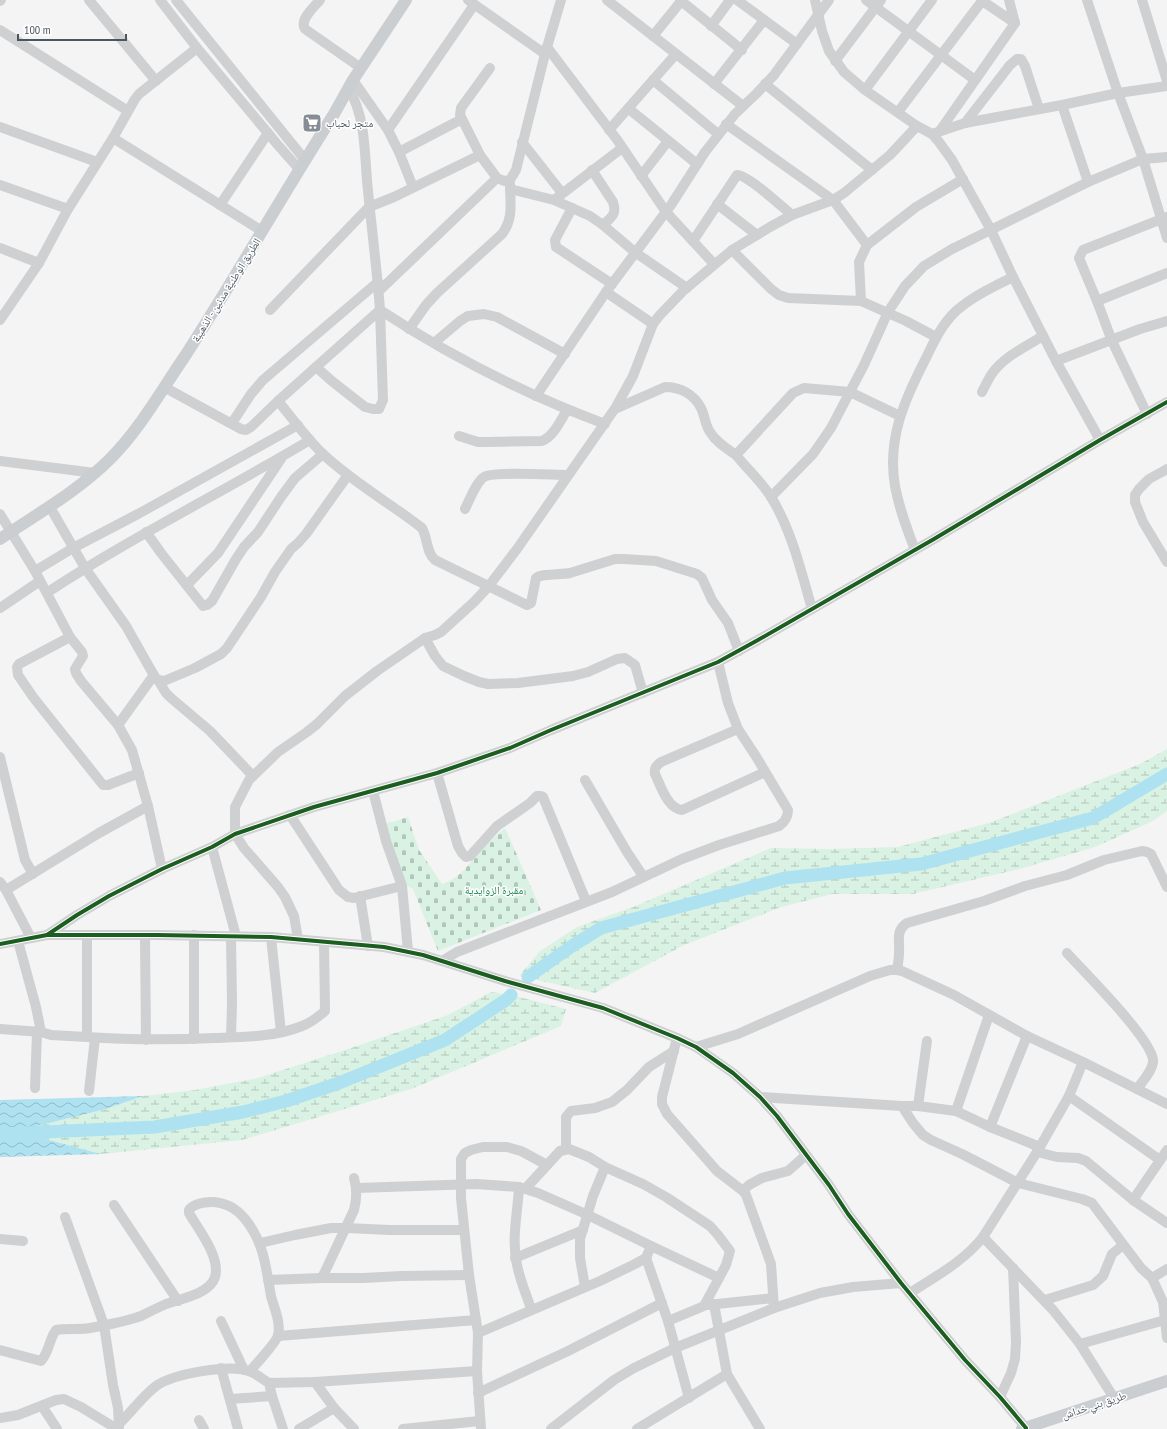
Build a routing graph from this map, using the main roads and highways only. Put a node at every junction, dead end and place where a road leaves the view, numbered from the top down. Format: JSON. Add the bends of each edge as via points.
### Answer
{"nodes":[{"id":1,"x":406,"y":0,"type":"edge"},
{"id":2,"x":0,"y":539,"type":"edge"},
{"id":3,"x":1167,"y":1381,"type":"edge"},
{"id":4,"x":1024,"y":1428,"type":"edge"}],
"edges":[{"from":1,"to":2,"type":"main road","name":"الطريق الوطنية مدنين - الذهيبة","via":[[139,425],[95,473],[50,507]]},
{"from":3,"to":4,"type":"main road","name":"طريق بني خداش"}]}
